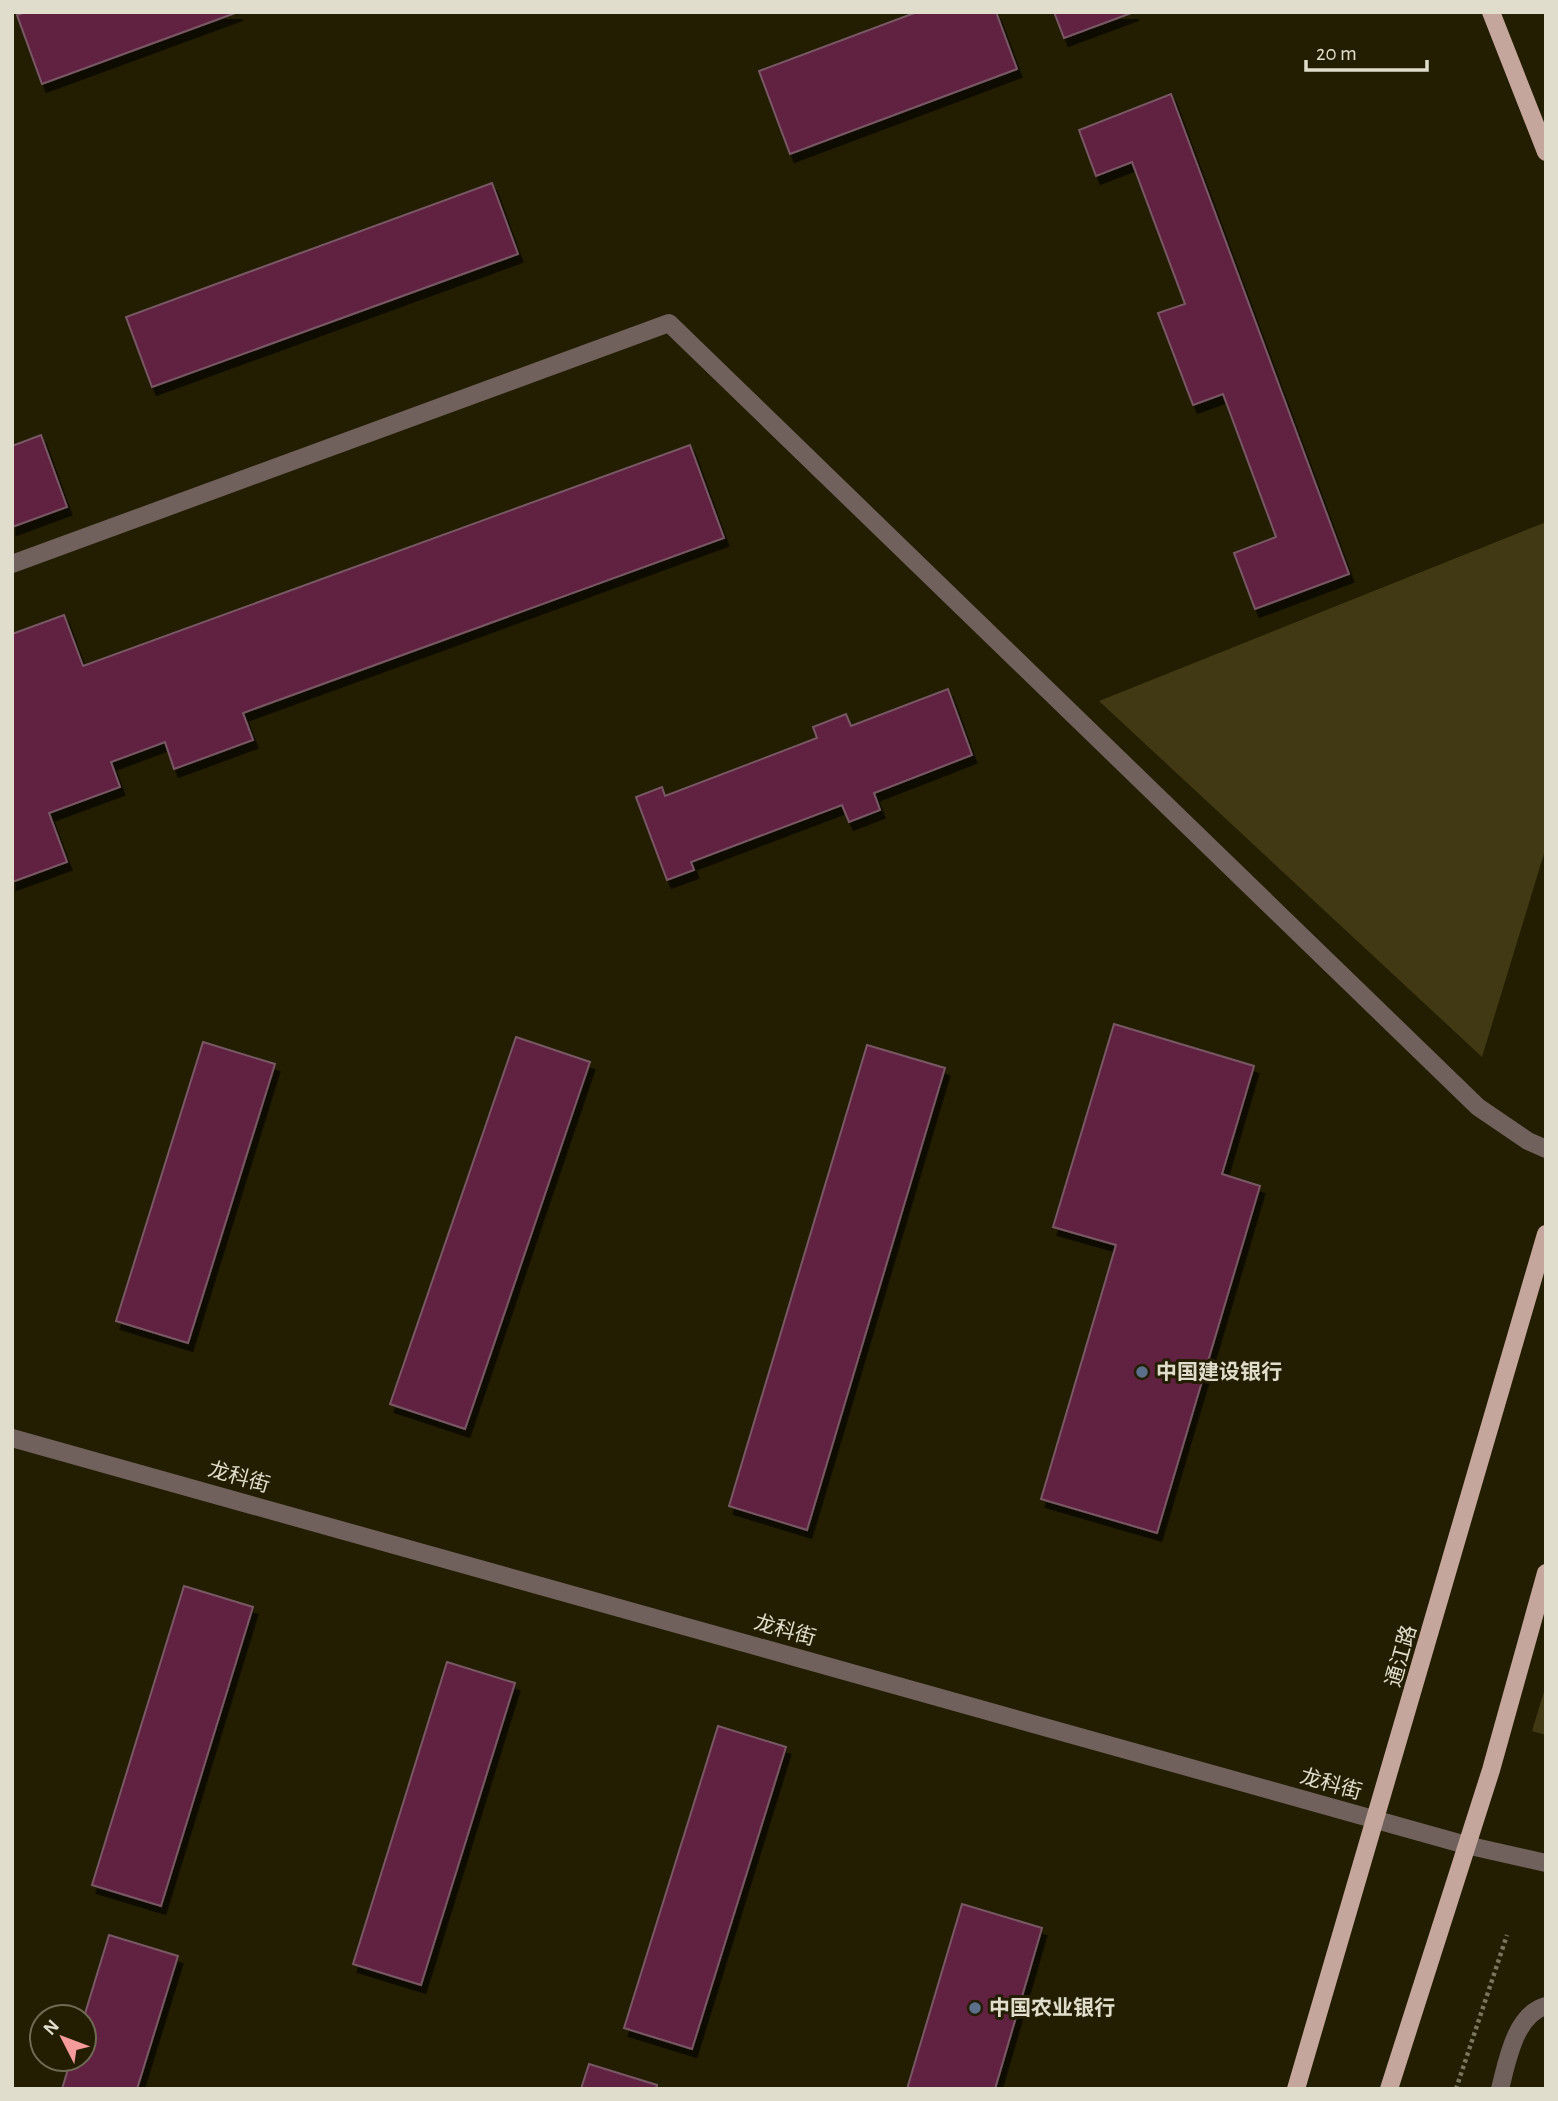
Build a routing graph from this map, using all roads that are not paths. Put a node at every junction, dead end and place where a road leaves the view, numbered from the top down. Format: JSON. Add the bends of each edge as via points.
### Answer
{"nodes":[{"id":1,"x":1492,"y":12,"type":"edge"},
{"id":2,"x":1546,"y":152,"type":"edge"},
{"id":3,"x":12,"y":564,"type":"edge"},
{"id":4,"x":1546,"y":1149,"type":"edge"},
{"id":5,"x":1546,"y":1234,"type":"edge"},
{"id":6,"x":12,"y":1438,"type":"edge"},
{"id":7,"x":1546,"y":1573,"type":"edge"},
{"id":8,"x":1376,"y":1820,"type":"junction"},
{"id":9,"x":1466,"y":1845,"type":"junction"},
{"id":10,"x":1546,"y":1863,"type":"edge"},
{"id":11,"x":1546,"y":2006,"type":"edge"},
{"id":12,"x":1296,"y":2089,"type":"edge"},
{"id":13,"x":1389,"y":2089,"type":"edge"},
{"id":14,"x":1500,"y":2089,"type":"edge"}],
"edges":[{"from":1,"to":2,"type":"main road"},
{"from":3,"to":4,"type":"street","via":[[669,323],[1478,1107]]},
{"from":5,"to":8,"type":"main road","name":"通江路"},
{"from":6,"to":8,"type":"street","name":"龙科街"},
{"from":7,"to":9,"type":"main road"},
{"from":8,"to":9,"type":"street","name":"龙科街"},
{"from":8,"to":12,"type":"main road","name":"通江路"},
{"from":9,"to":10,"type":"street","name":"龙科街"},
{"from":9,"to":13,"type":"main road"},
{"from":11,"to":14,"type":"street","via":[[1525,2019]]}]}
